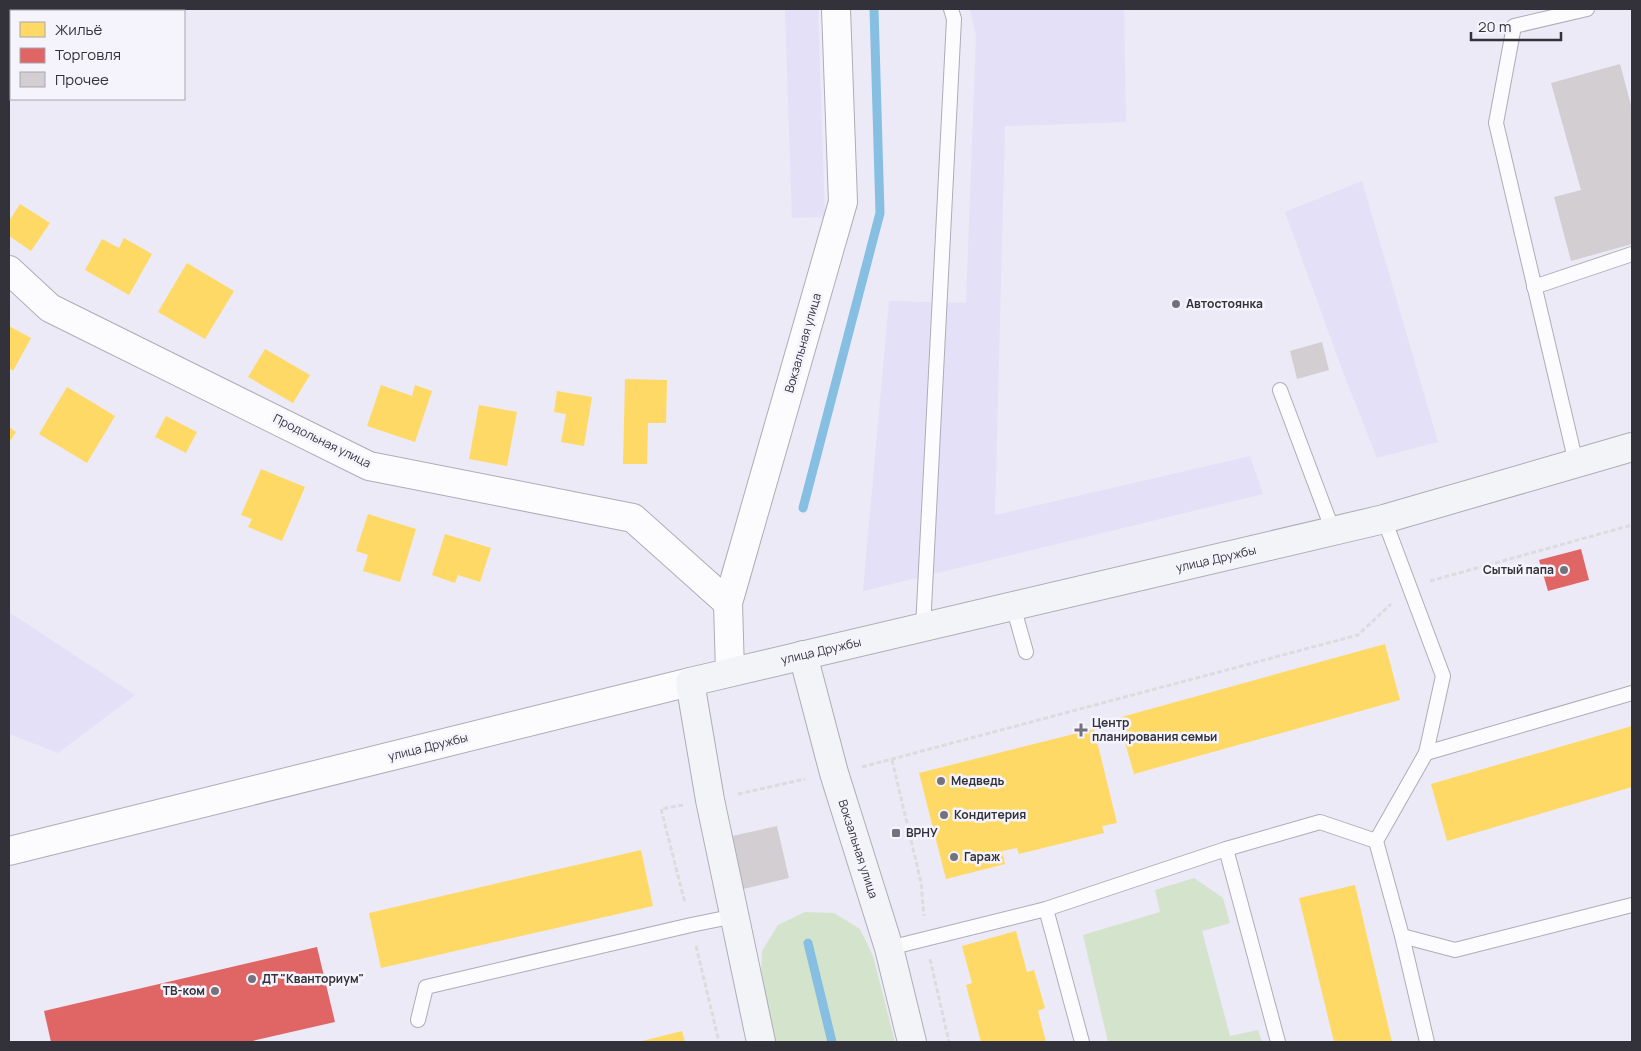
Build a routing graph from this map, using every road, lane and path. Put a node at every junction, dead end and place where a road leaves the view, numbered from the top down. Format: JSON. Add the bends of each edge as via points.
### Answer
{"nodes":[{"id":1,"x":836,"y":9,"type":"edge"},
{"id":2,"x":951,"y":9,"type":"edge"},
{"id":3,"x":1587,"y":9,"type":"edge"},
{"id":4,"x":1632,"y":254,"type":"edge"},
{"id":5,"x":9,"y":270,"type":"edge"},
{"id":6,"x":1534,"y":287,"type":"junction"},
{"id":7,"x":1280,"y":390,"type":"dead end"},
{"id":8,"x":1632,"y":447,"type":"edge"},
{"id":9,"x":1576,"y":463,"type":"junction"},
{"id":10,"x":1384,"y":519,"type":"junction"},
{"id":11,"x":1632,"y":525,"type":"edge"},
{"id":12,"x":1333,"y":531,"type":"junction"},
{"id":13,"x":1410,"y":587,"type":"junction"},
{"id":14,"x":728,"y":603,"type":"junction"},
{"id":15,"x":1013,"y":606,"type":"junction"},
{"id":16,"x":923,"y":628,"type":"junction"},
{"id":17,"x":1026,"y":652,"type":"dead end"},
{"id":18,"x":803,"y":655,"type":"junction"},
{"id":19,"x":730,"y":672,"type":"junction"},
{"id":20,"x":690,"y":682,"type":"junction"},
{"id":21,"x":1632,"y":693,"type":"edge"},
{"id":22,"x":1426,"y":753,"type":"junction"},
{"id":23,"x":892,"y":760,"type":"junction"},
{"id":24,"x":834,"y":773,"type":"junction"},
{"id":25,"x":710,"y":800,"type":"junction"},
{"id":26,"x":661,"y":810,"type":"dead end"},
{"id":27,"x":1376,"y":841,"type":"junction"},
{"id":28,"x":1226,"y":849,"type":"junction"},
{"id":29,"x":9,"y":851,"type":"edge"},
{"id":30,"x":1632,"y":905,"type":"edge"},
{"id":31,"x":1046,"y":909,"type":"junction"},
{"id":32,"x":735,"y":916,"type":"junction"},
{"id":33,"x":1402,"y":936,"type":"junction"},
{"id":34,"x":925,"y":939,"type":"junction"},
{"id":35,"x":889,"y":948,"type":"junction"},
{"id":36,"x":418,"y":1020,"type":"dead end"},
{"id":37,"x":760,"y":1042,"type":"edge"},
{"id":38,"x":912,"y":1042,"type":"edge"},
{"id":39,"x":950,"y":1042,"type":"edge"},
{"id":40,"x":1082,"y":1042,"type":"edge"},
{"id":41,"x":1278,"y":1042,"type":"edge"},
{"id":42,"x":1426,"y":1042,"type":"edge"}],
"edges":[{"from":1,"to":14,"type":"street","name":"Вокзальная улица","via":[[843,202]]},
{"from":2,"to":16,"type":"lane","via":[[954,19]]},
{"from":3,"to":6,"type":"lane","via":[[1514,26],[1512,36],[1496,123]]},
{"from":4,"to":6,"type":"lane"},
{"from":5,"to":14,"type":"street","name":"Продольная улица","via":[[50,308],[370,466],[633,518]]},
{"from":6,"to":9,"type":"lane"},
{"from":7,"to":12,"type":"lane"},
{"from":8,"to":9,"type":"street","name":"улица Дружбы"},
{"from":9,"to":10,"type":"street","name":"улица Дружбы"},
{"from":10,"to":12,"type":"street","name":"улица Дружбы"},
{"from":10,"to":13,"type":"lane"},
{"from":11,"to":13,"type":"path"},
{"from":12,"to":15,"type":"street","name":"улица Дружбы"},
{"from":13,"to":22,"type":"lane","via":[[1443,676]]},
{"from":13,"to":23,"type":"path","via":[[1358,635]]},
{"from":14,"to":19,"type":"street","name":"Вокзальная улица"},
{"from":15,"to":16,"type":"street","name":"улица Дружбы"},
{"from":15,"to":17,"type":"lane"},
{"from":16,"to":18,"type":"street","name":"улица Дружбы"},
{"from":18,"to":19,"type":"street","name":"улица Дружбы"},
{"from":18,"to":24,"type":"street","name":"Вокзальная улица"},
{"from":19,"to":20,"type":"street","name":"улица Дружбы"},
{"from":20,"to":25,"type":"street"},
{"from":20,"to":29,"type":"street","name":"улица Дружбы"},
{"from":21,"to":22,"type":"lane"},
{"from":22,"to":27,"type":"lane"},
{"from":23,"to":24,"type":"path"},
{"from":23,"to":34,"type":"path","via":[[922,882]]},
{"from":24,"to":25,"type":"path"},
{"from":24,"to":35,"type":"street","name":"Вокзальная улица"},
{"from":25,"to":26,"type":"path"},
{"from":25,"to":32,"type":"street"},
{"from":27,"to":28,"type":"lane","via":[[1320,822]]},
{"from":27,"to":33,"type":"lane"},
{"from":28,"to":31,"type":"lane"},
{"from":28,"to":41,"type":"lane"},
{"from":30,"to":33,"type":"lane","via":[[1455,950]]},
{"from":31,"to":34,"type":"lane"},
{"from":31,"to":40,"type":"lane"},
{"from":32,"to":36,"type":"lane","via":[[426,987]]},
{"from":32,"to":37,"type":"street"},
{"from":33,"to":42,"type":"lane"},
{"from":34,"to":35,"type":"lane"},
{"from":34,"to":39,"type":"path"},
{"from":35,"to":38,"type":"street","name":"Вокзальная улица"}]}
